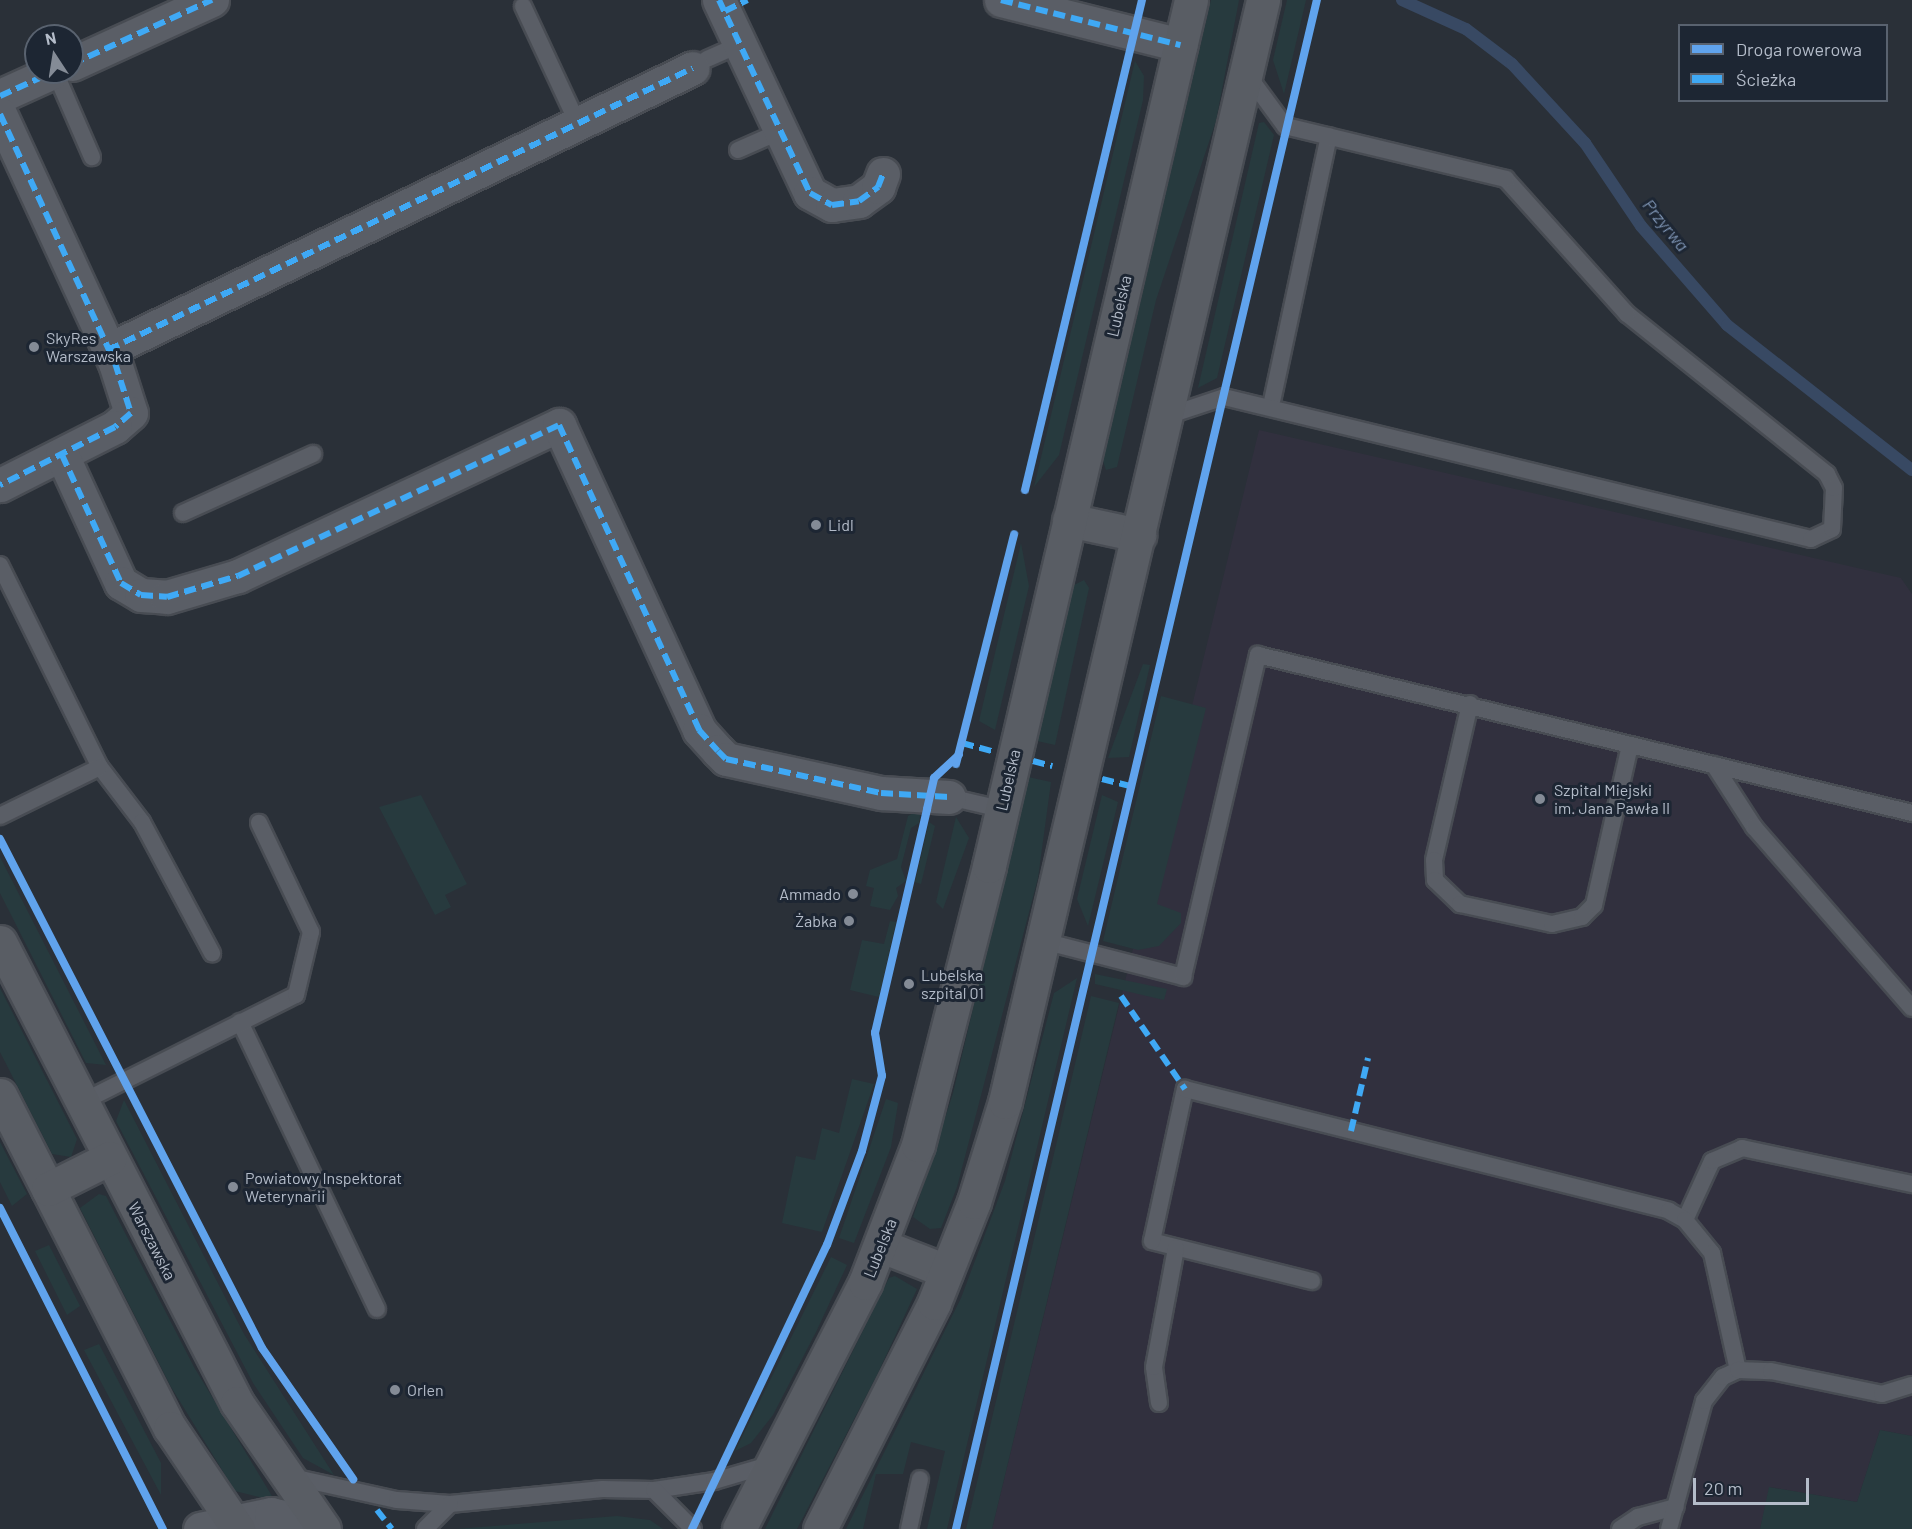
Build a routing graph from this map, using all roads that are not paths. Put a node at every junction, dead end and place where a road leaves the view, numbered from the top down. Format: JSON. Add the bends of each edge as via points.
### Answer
{"nodes":[{"id":1,"x":212,"y":0,"type":"edge"},
{"id":2,"x":1001,"y":0,"type":"edge"},
{"id":3,"x":1191,"y":0,"type":"edge"},
{"id":4,"x":1263,"y":0,"type":"edge"},
{"id":5,"x":731,"y":4,"type":"edge"},
{"id":6,"x":523,"y":6,"type":"dead end"},
{"id":7,"x":741,"y":44,"type":"junction"},
{"id":8,"x":1180,"y":45,"type":"junction"},
{"id":9,"x":84,"y":59,"type":"edge"},
{"id":10,"x":700,"y":64,"type":"joint"},
{"id":11,"x":1245,"y":72,"type":"junction"},
{"id":12,"x":27,"y":84,"type":"edge"},
{"id":13,"x":59,"y":84,"type":"edge"},
{"id":14,"x":0,"y":96,"type":"edge"},
{"id":15,"x":0,"y":114,"type":"edge"},
{"id":16,"x":578,"y":124,"type":"junction"},
{"id":17,"x":781,"y":131,"type":"junction"},
{"id":18,"x":1329,"y":136,"type":"junction"},
{"id":19,"x":738,"y":150,"type":"dead end"},
{"id":20,"x":92,"y":157,"type":"dead end"},
{"id":21,"x":883,"y":174,"type":"dead end"},
{"id":22,"x":108,"y":350,"type":"junction"},
{"id":23,"x":1271,"y":406,"type":"junction"},
{"id":24,"x":1167,"y":416,"type":"junction"},
{"id":25,"x":313,"y":454,"type":"dead end"},
{"id":26,"x":62,"y":455,"type":"junction"},
{"id":27,"x":0,"y":485,"type":"edge"},
{"id":28,"x":183,"y":513,"type":"dead end"},
{"id":29,"x":1069,"y":520,"type":"junction"},
{"id":30,"x":1139,"y":535,"type":"junction"},
{"id":31,"x":0,"y":565,"type":"edge"},
{"id":32,"x":1470,"y":704,"type":"junction"},
{"id":33,"x":1630,"y":745,"type":"junction"},
{"id":34,"x":1714,"y":765,"type":"junction"},
{"id":35,"x":100,"y":767,"type":"junction"},
{"id":36,"x":949,"y":798,"type":"joint"},
{"id":37,"x":1001,"y":809,"type":"junction"},
{"id":38,"x":1912,"y":813,"type":"edge"},
{"id":39,"x":0,"y":816,"type":"edge"},
{"id":40,"x":259,"y":823,"type":"dead end"},
{"id":41,"x":1043,"y":941,"type":"junction"},
{"id":42,"x":0,"y":942,"type":"edge"},
{"id":43,"x":212,"y":953,"type":"dead end"},
{"id":44,"x":1912,"y":1008,"type":"edge"},
{"id":45,"x":240,"y":1022,"type":"junction"},
{"id":46,"x":0,"y":1095,"type":"edge"},
{"id":47,"x":82,"y":1102,"type":"junction"},
{"id":48,"x":110,"y":1158,"type":"junction"},
{"id":49,"x":1912,"y":1184,"type":"edge"},
{"id":50,"x":48,"y":1189,"type":"junction"},
{"id":51,"x":1685,"y":1220,"type":"junction"},
{"id":52,"x":882,"y":1246,"type":"junction"},
{"id":53,"x":1176,"y":1248,"type":"junction"},
{"id":54,"x":946,"y":1271,"type":"junction"},
{"id":55,"x":1312,"y":1281,"type":"dead end"},
{"id":56,"x":377,"y":1309,"type":"dead end"},
{"id":57,"x":1738,"y":1370,"type":"junction"},
{"id":58,"x":1911,"y":1388,"type":"edge"},
{"id":59,"x":1159,"y":1403,"type":"dead end"},
{"id":60,"x":773,"y":1464,"type":"junction"},
{"id":61,"x":285,"y":1476,"type":"junction"},
{"id":62,"x":920,"y":1479,"type":"dead end"},
{"id":63,"x":654,"y":1490,"type":"junction"},
{"id":64,"x":450,"y":1504,"type":"junction"},
{"id":65,"x":1676,"y":1507,"type":"junction"},
{"id":66,"x":223,"y":1526,"type":"edge"},
{"id":67,"x":323,"y":1527,"type":"edge"},
{"id":68,"x":426,"y":1529,"type":"edge"},
{"id":69,"x":693,"y":1529,"type":"edge"},
{"id":70,"x":739,"y":1529,"type":"edge"},
{"id":71,"x":820,"y":1529,"type":"edge"},
{"id":72,"x":909,"y":1529,"type":"edge"},
{"id":73,"x":1620,"y":1529,"type":"edge"},
{"id":74,"x":1669,"y":1529,"type":"edge"}],
"edges":[{"from":1,"to":9,"type":"street"},
{"from":2,"to":8,"type":"street"},
{"from":3,"to":8,"type":"main road","name":"Lubelska"},
{"from":4,"to":11,"type":"main road"},
{"from":5,"to":7,"type":"street"},
{"from":6,"to":16,"type":"lane"},
{"from":7,"to":10,"type":"lane"},
{"from":7,"to":17,"type":"street"},
{"from":8,"to":29,"type":"main road","name":"Lubelska"},
{"from":10,"to":16,"type":"street"},
{"from":11,"to":18,"type":"lane","via":[[1285,126]]},
{"from":11,"to":24,"type":"main road"},
{"from":12,"to":14,"type":"street"},
{"from":13,"to":20,"type":"lane"},
{"from":15,"to":22,"type":"street"},
{"from":16,"to":22,"type":"street"},
{"from":17,"to":19,"type":"lane"},
{"from":17,"to":21,"type":"street","via":[[810,193],[832,205],[859,201],[878,187]]},
{"from":18,"to":23,"type":"lane"},
{"from":18,"to":23,"type":"lane","via":[[1506,179],[1627,314],[1827,474],[1834,488],[1832,529],[1811,539]]},
{"from":22,"to":26,"type":"street","via":[[131,413]]},
{"from":23,"to":24,"type":"lane","via":[[1224,397]]},
{"from":24,"to":30,"type":"main road"},
{"from":25,"to":28,"type":"lane"},
{"from":26,"to":27,"type":"street"},
{"from":26,"to":36,"type":"street","via":[[121,583],[141,595],[167,597],[238,576],[559,425],[699,730],[726,759],[881,793]]},
{"from":29,"to":30,"type":"main road"},
{"from":29,"to":37,"type":"main road","name":"Lubelska"},
{"from":30,"to":41,"type":"main road"},
{"from":31,"to":35,"type":"lane"},
{"from":32,"to":33,"type":"lane"},
{"from":32,"to":33,"type":"lane","via":[[1434,860],[1435,880],[1460,903],[1552,924],[1582,917],[1594,905]]},
{"from":32,"to":41,"type":"lane","via":[[1258,655],[1183,977]]},
{"from":33,"to":34,"type":"lane"},
{"from":34,"to":38,"type":"lane"},
{"from":34,"to":44,"type":"lane","via":[[1754,827]]},
{"from":35,"to":39,"type":"lane"},
{"from":35,"to":43,"type":"lane","via":[[142,822]]},
{"from":36,"to":37,"type":"lane"},
{"from":37,"to":52,"type":"main road","name":"Lubelska","via":[[918,1145]]},
{"from":40,"to":45,"type":"lane","via":[[311,932],[296,995]]},
{"from":41,"to":54,"type":"main road","via":[[1005,1102]]},
{"from":42,"to":47,"type":"main road","name":"Warszawska"},
{"from":45,"to":47,"type":"lane"},
{"from":45,"to":56,"type":"lane"},
{"from":46,"to":50,"type":"main road"},
{"from":47,"to":48,"type":"main road","name":"Warszawska"},
{"from":48,"to":50,"type":"main road"},
{"from":48,"to":61,"type":"main road","name":"Warszawska","via":[[237,1403]]},
{"from":49,"to":51,"type":"lane","via":[[1742,1148],[1712,1161],[1702,1173]]},
{"from":50,"to":66,"type":"main road"},
{"from":51,"to":53,"type":"lane","via":[[1654,1206],[1185,1089],[1152,1241]]},
{"from":51,"to":57,"type":"lane","via":[[1701,1236],[1720,1276]]},
{"from":52,"to":54,"type":"main road"},
{"from":52,"to":60,"type":"main road","name":"Lubelska"},
{"from":53,"to":55,"type":"lane"},
{"from":53,"to":59,"type":"lane","via":[[1154,1367]]},
{"from":54,"to":71,"type":"main road"},
{"from":57,"to":58,"type":"lane","via":[[1780,1372],[1882,1394]]},
{"from":57,"to":65,"type":"lane","via":[[1723,1377],[1704,1401]]},
{"from":60,"to":63,"type":"lane","via":[[714,1481]]},
{"from":60,"to":70,"type":"main road","name":"Lubelska"},
{"from":61,"to":64,"type":"lane","via":[[397,1500]]},
{"from":61,"to":67,"type":"main road","name":"Warszawska"},
{"from":62,"to":72,"type":"lane"},
{"from":63,"to":64,"type":"lane","via":[[602,1489]]},
{"from":63,"to":69,"type":"lane"},
{"from":64,"to":68,"type":"lane"},
{"from":65,"to":73,"type":"lane","via":[[1638,1517]]},
{"from":65,"to":74,"type":"lane"},
{"from":66,"to":67,"type":"street","via":[[271,1514]]}]}
